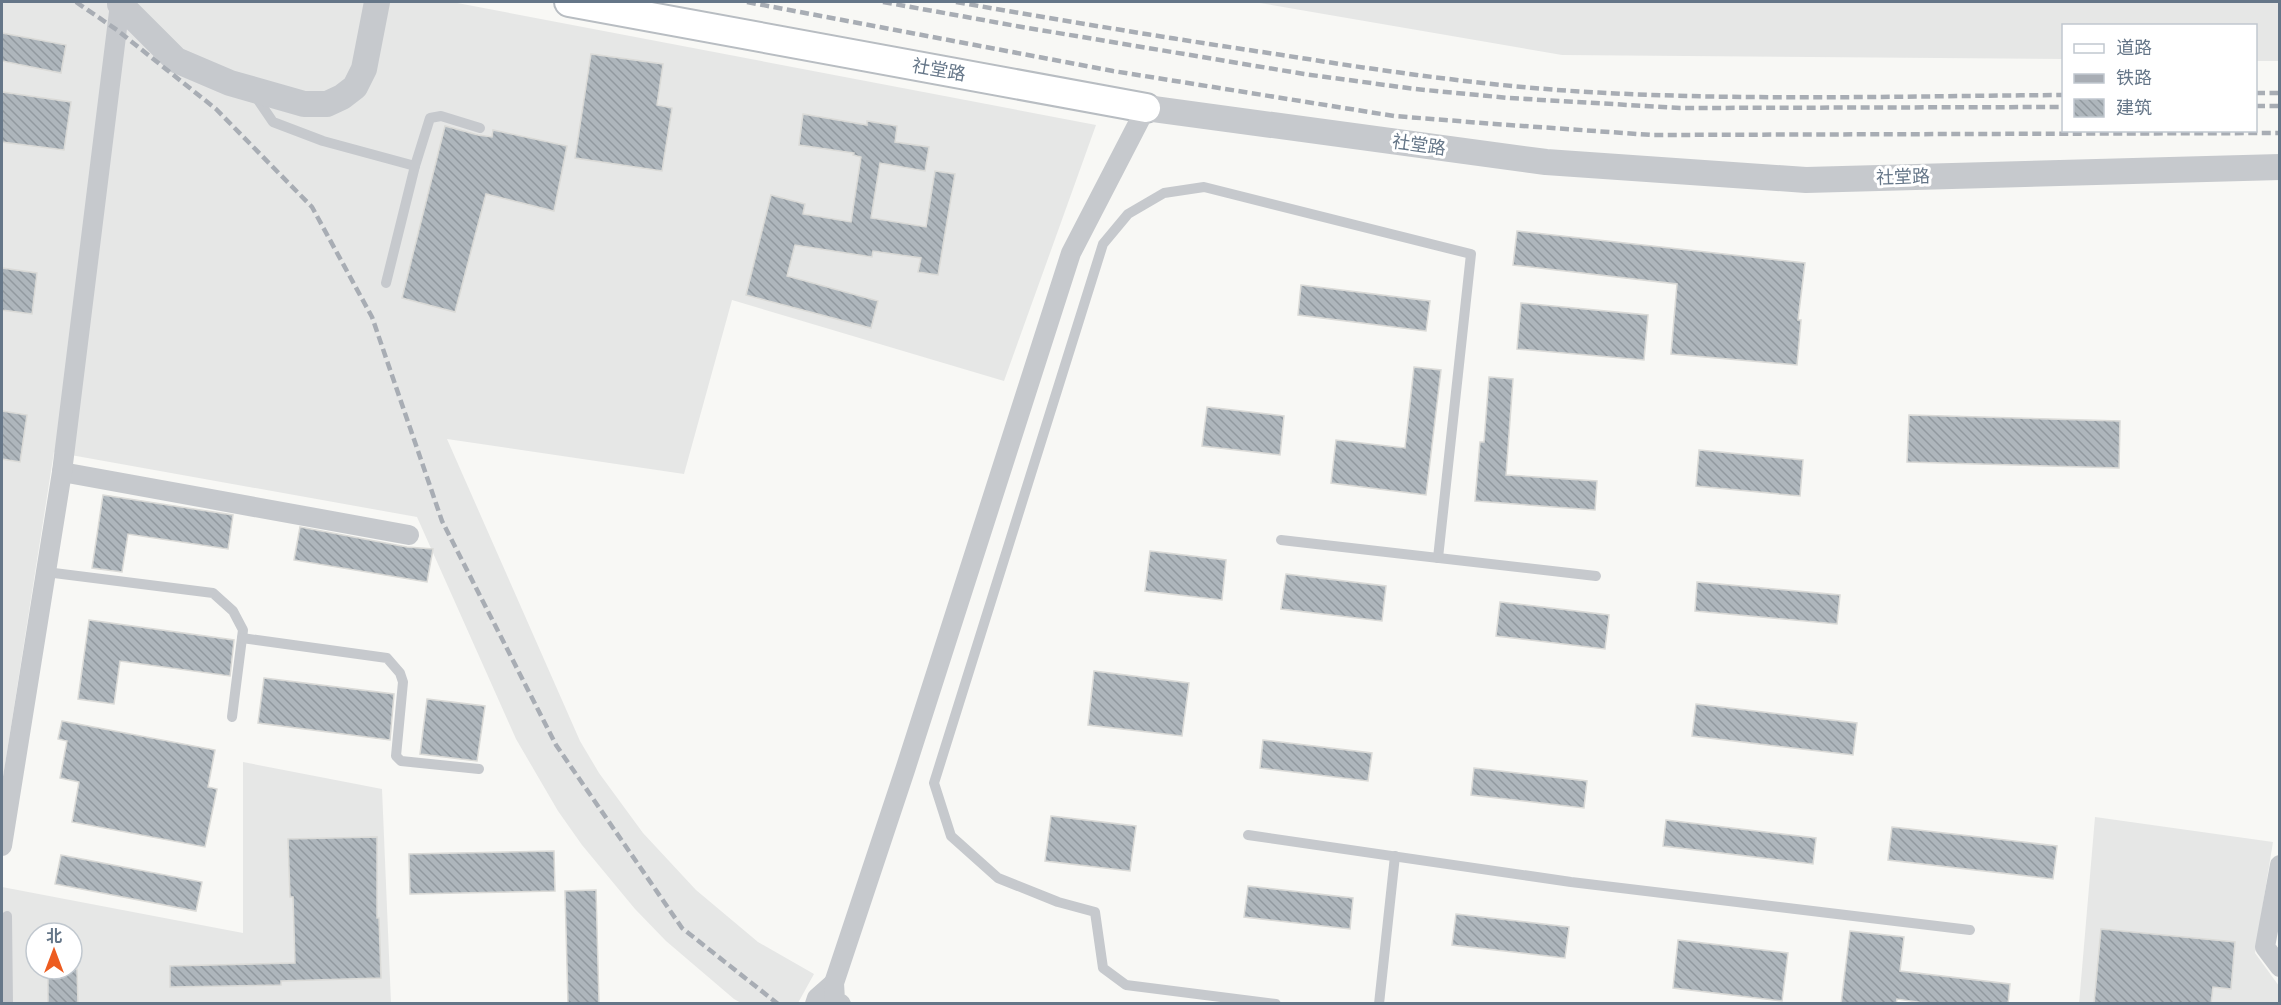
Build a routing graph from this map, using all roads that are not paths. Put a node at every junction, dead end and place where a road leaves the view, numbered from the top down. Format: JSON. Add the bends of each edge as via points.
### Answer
{"nodes":[{"id":1,"x":377,"y":2,"type":"edge"},
{"id":2,"x":569,"y":2,"type":"edge"},
{"id":3,"x":120,"y":3,"type":"edge"},
{"id":4,"x":250,"y":89,"type":"junction"},
{"id":5,"x":1146,"y":108,"type":"junction"},
{"id":6,"x":480,"y":128,"type":"dead end"},
{"id":7,"x":416,"y":166,"type":"junction"},
{"id":8,"x":2280,"y":167,"type":"edge"},
{"id":9,"x":386,"y":283,"type":"dead end"},
{"id":10,"x":62,"y":472,"type":"junction"},
{"id":11,"x":409,"y":535,"type":"dead end"},
{"id":12,"x":1281,"y":540,"type":"dead end"},
{"id":13,"x":1438,"y":558,"type":"junction"},
{"id":14,"x":46,"y":572,"type":"junction"},
{"id":15,"x":1596,"y":576,"type":"dead end"},
{"id":16,"x":242,"y":638,"type":"junction"},
{"id":17,"x":231,"y":717,"type":"dead end"},
{"id":18,"x":479,"y":769,"type":"dead end"},
{"id":19,"x":1248,"y":835,"type":"dead end"},
{"id":20,"x":2,"y":846,"type":"edge"},
{"id":21,"x":1395,"y":856,"type":"junction"},
{"id":22,"x":2280,"y":865,"type":"edge"},
{"id":23,"x":7,"y":916,"type":"dead end"},
{"id":24,"x":1970,"y":930,"type":"dead end"},
{"id":25,"x":2280,"y":967,"type":"edge"},
{"id":26,"x":834,"y":983,"type":"junction"},
{"id":27,"x":8,"y":1004,"type":"edge"},
{"id":28,"x":815,"y":1004,"type":"edge"},
{"id":29,"x":841,"y":1004,"type":"edge"},
{"id":30,"x":1276,"y":1004,"type":"edge"},
{"id":31,"x":1379,"y":1004,"type":"edge"}],
"edges":[{"from":1,"to":4,"type":"street","via":[[364,69],[355,87],[342,97],[327,104],[304,104]]},
{"from":2,"to":5,"type":"main road","name":"社堂路"},
{"from":3,"to":4,"type":"street","via":[[176,60]]},
{"from":3,"to":10,"type":"street"},
{"from":4,"to":7,"type":"lane","via":[[273,122],[323,141]]},
{"from":5,"to":8,"type":"street","name":"社堂路","via":[[1546,162],[1806,180]]},
{"from":5,"to":26,"type":"street","via":[[1071,253]]},
{"from":6,"to":7,"type":"lane","via":[[441,116],[430,118]]},
{"from":7,"to":9,"type":"lane"},
{"from":10,"to":11,"type":"street"},
{"from":10,"to":14,"type":"street"},
{"from":12,"to":13,"type":"lane"},
{"from":13,"to":15,"type":"lane"},
{"from":13,"to":30,"type":"lane","via":[[1472,254],[1204,187],[1164,193],[1128,214],[1103,244],[934,783],[951,836],[998,878],[1095,912],[1103,968],[1126,985]]},
{"from":14,"to":16,"type":"lane","via":[[213,592],[233,611],[243,630]]},
{"from":14,"to":20,"type":"street"},
{"from":16,"to":17,"type":"lane"},
{"from":16,"to":18,"type":"lane","via":[[387,658],[403,682],[396,756],[401,761]]},
{"from":19,"to":21,"type":"lane"},
{"from":21,"to":24,"type":"lane","via":[[1571,882]]},
{"from":21,"to":31,"type":"lane"},
{"from":22,"to":25,"type":"street","via":[[2265,947]]},
{"from":23,"to":27,"type":"lane"},
{"from":26,"to":28,"type":"street"},
{"from":26,"to":29,"type":"street","via":[[835,1000]]}]}
